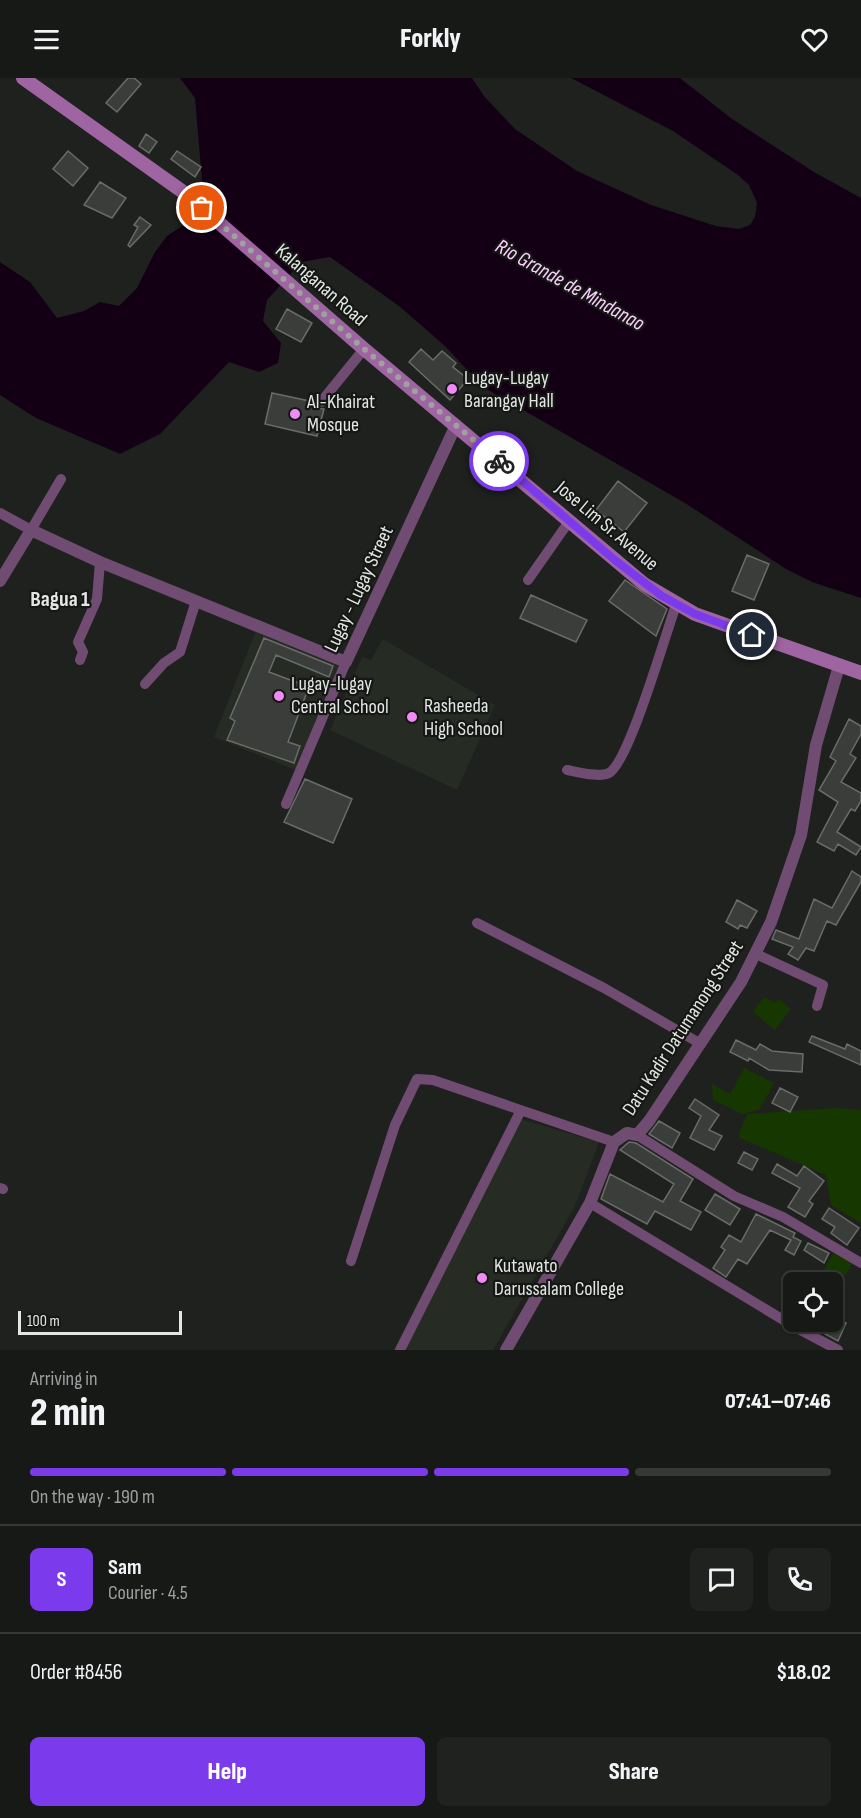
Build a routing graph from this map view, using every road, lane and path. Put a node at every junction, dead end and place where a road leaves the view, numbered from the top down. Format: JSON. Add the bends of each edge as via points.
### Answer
{"nodes":[{"id":1,"x":23,"y":78,"type":"edge"},
{"id":2,"x":364,"y":349,"type":"junction"},
{"id":3,"x":321,"y":402,"type":"dead end"},
{"id":4,"x":456,"y":425,"type":"junction"},
{"id":5,"x":61,"y":479,"type":"dead end"},
{"id":6,"x":0,"y":513,"type":"edge"},
{"id":7,"x":570,"y":520,"type":"junction"},
{"id":8,"x":31,"y":530,"type":"junction"},
{"id":9,"x":100,"y":562,"type":"junction"},
{"id":10,"x":528,"y":580,"type":"dead end"},
{"id":11,"x":0,"y":581,"type":"edge"},
{"id":12,"x":196,"y":601,"type":"junction"},
{"id":13,"x":676,"y":605,"type":"junction"},
{"id":14,"x":80,"y":660,"type":"dead end"},
{"id":15,"x":346,"y":662,"type":"junction"},
{"id":16,"x":839,"y":666,"type":"junction"},
{"id":17,"x":861,"y":673,"type":"edge"},
{"id":18,"x":145,"y":684,"type":"dead end"},
{"id":19,"x":567,"y":770,"type":"dead end"},
{"id":20,"x":286,"y":804,"type":"dead end"},
{"id":21,"x":477,"y":923,"type":"dead end"},
{"id":22,"x":756,"y":954,"type":"junction"},
{"id":23,"x":817,"y":1006,"type":"dead end"},
{"id":24,"x":701,"y":1044,"type":"junction"},
{"id":25,"x":521,"y":1110,"type":"junction"},
{"id":26,"x":637,"y":1135,"type":"junction"},
{"id":27,"x":614,"y":1142,"type":"junction"},
{"id":28,"x":590,"y":1203,"type":"junction"},
{"id":29,"x":351,"y":1261,"type":"dead end"},
{"id":30,"x":861,"y":1263,"type":"edge"},
{"id":31,"x":400,"y":1350,"type":"edge"},
{"id":32,"x":506,"y":1350,"type":"edge"},
{"id":33,"x":838,"y":1350,"type":"edge"}],
"edges":[{"from":1,"to":2,"type":"main road","name":"Kalanganan Road","via":[[186,194]]},
{"from":2,"to":3,"type":"street"},
{"from":2,"to":4,"type":"main road","name":"Jose Lim Sr. Avenue"},
{"from":4,"to":7,"type":"main road","name":"Jose Lim Sr. Avenue"},
{"from":4,"to":15,"type":"street","name":"Lugay - Lugay Street"},
{"from":5,"to":8,"type":"street"},
{"from":6,"to":8,"type":"street"},
{"from":7,"to":10,"type":"street"},
{"from":7,"to":13,"type":"main road","name":"Jose Lim Sr. Avenue","via":[[635,576]]},
{"from":8,"to":9,"type":"street"},
{"from":8,"to":11,"type":"street"},
{"from":9,"to":12,"type":"street"},
{"from":9,"to":14,"type":"street","via":[[100,587],[78,642],[83,652]]},
{"from":12,"to":15,"type":"street"},
{"from":12,"to":18,"type":"street","via":[[180,652]]},
{"from":13,"to":16,"type":"main road","name":"Jose Lim Sr. Avenue"},
{"from":13,"to":19,"type":"street","via":[[633,732],[613,768],[601,774]]},
{"from":15,"to":20,"type":"street","name":"Lugay - Lugay Street"},
{"from":16,"to":17,"type":"main road","name":"Jose Lim Sr. Avenue"},
{"from":16,"to":22,"type":"street","name":"Datu Kadir Datumanong Street","via":[[816,745],[801,835]]},
{"from":21,"to":24,"type":"street","via":[[604,988]]},
{"from":22,"to":23,"type":"street","via":[[823,985]]},
{"from":22,"to":24,"type":"street","name":"Datu Kadir Datumanong Street"},
{"from":24,"to":26,"type":"street","name":"Datu Kadir Datumanong Street"},
{"from":25,"to":27,"type":"street"},
{"from":25,"to":29,"type":"street","via":[[433,1080],[417,1079],[395,1125]]},
{"from":25,"to":31,"type":"street"},
{"from":26,"to":27,"type":"street","via":[[627,1132]]},
{"from":26,"to":30,"type":"street","via":[[734,1196],[783,1217]]},
{"from":27,"to":28,"type":"street"},
{"from":28,"to":32,"type":"street"},
{"from":28,"to":33,"type":"street"}]}
